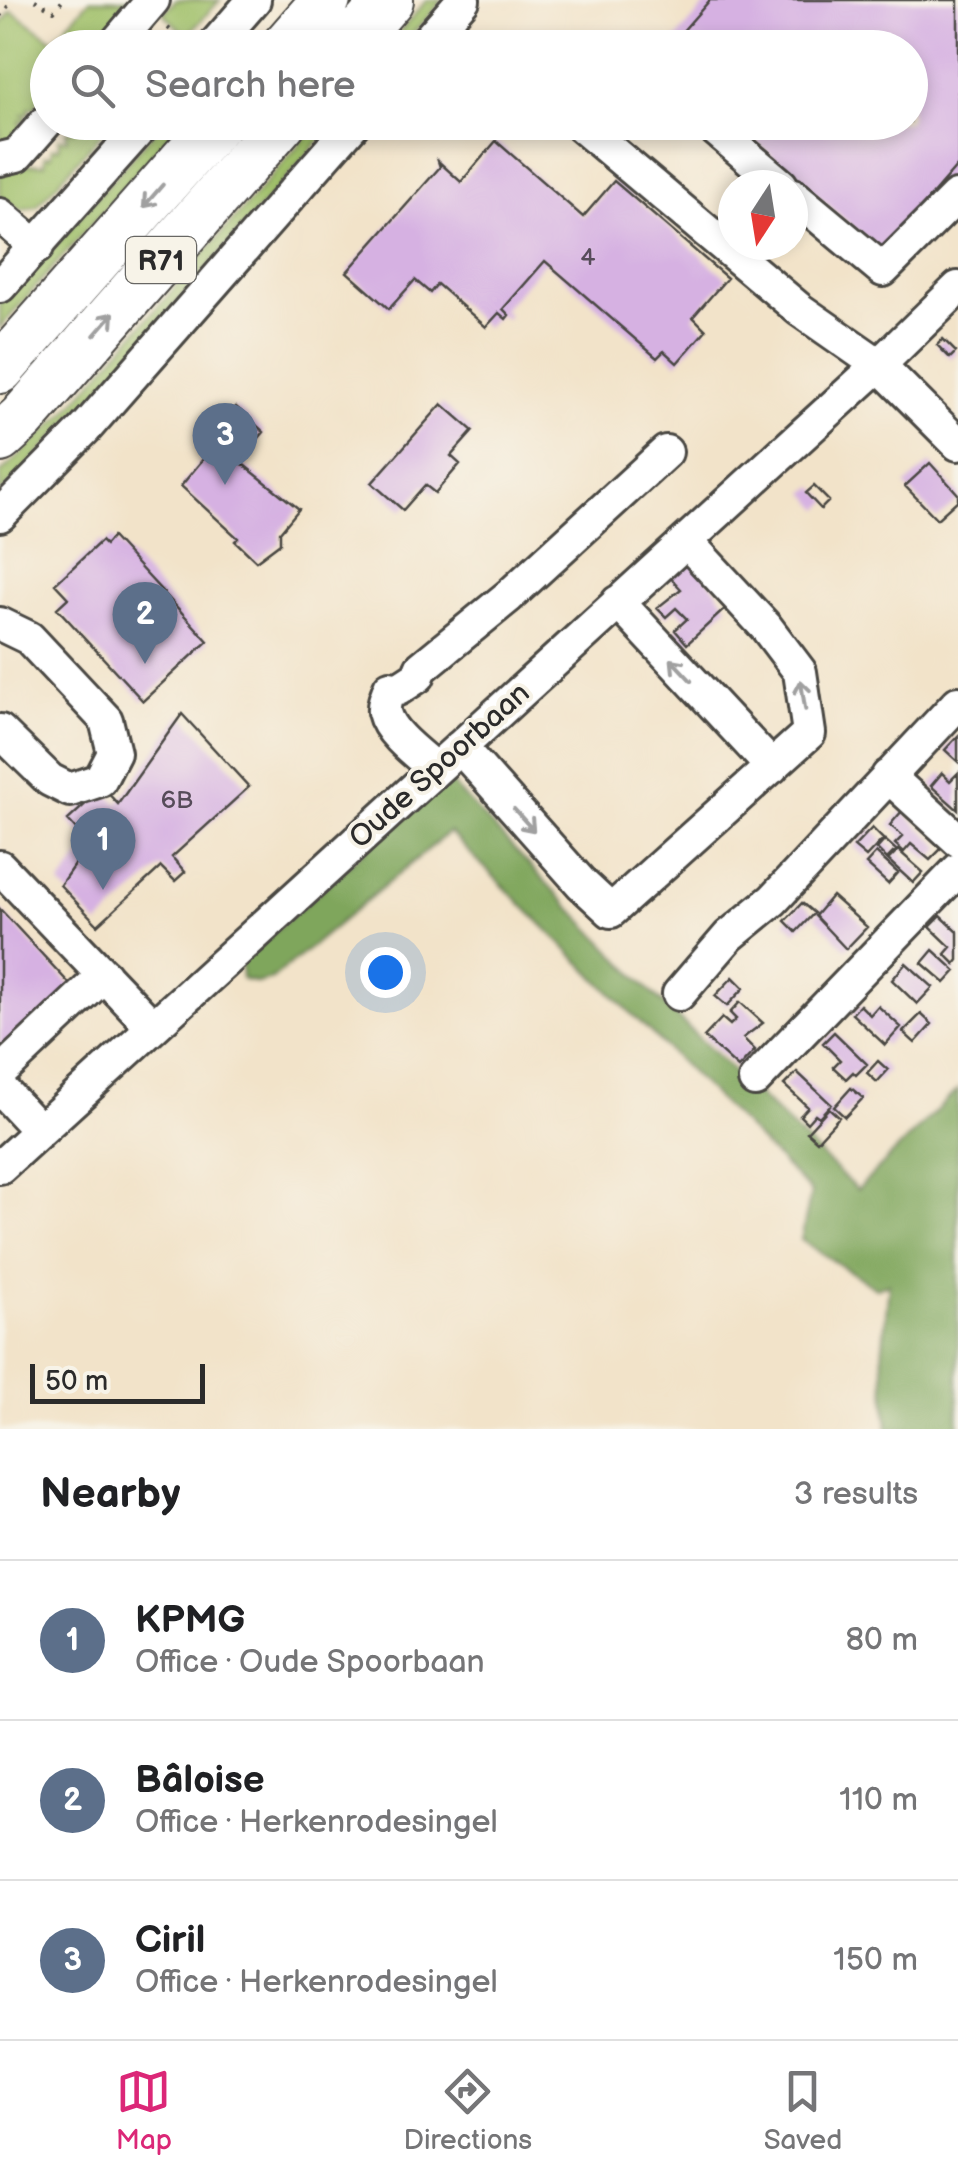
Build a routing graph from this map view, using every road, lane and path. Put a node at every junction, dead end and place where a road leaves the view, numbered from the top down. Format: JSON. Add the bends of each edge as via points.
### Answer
{"nodes":[{"id":1,"x":13,"y":0,"type":"edge"},
{"id":2,"x":35,"y":0,"type":"edge"},
{"id":3,"x":64,"y":0,"type":"edge"},
{"id":4,"x":154,"y":0,"type":"edge"},
{"id":5,"x":254,"y":0,"type":"edge"},
{"id":6,"x":326,"y":0,"type":"edge"},
{"id":7,"x":389,"y":0,"type":"edge"},
{"id":8,"x":462,"y":0,"type":"edge"},
{"id":9,"x":0,"y":16,"type":"edge"},
{"id":10,"x":128,"y":30,"type":"edge"},
{"id":11,"x":228,"y":30,"type":"edge"},
{"id":12,"x":300,"y":30,"type":"edge"},
{"id":13,"x":363,"y":30,"type":"edge"},
{"id":14,"x":436,"y":30,"type":"edge"},
{"id":15,"x":31,"y":140,"type":"edge"},
{"id":16,"x":130,"y":140,"type":"edge"},
{"id":17,"x":202,"y":140,"type":"edge"},
{"id":18,"x":266,"y":140,"type":"edge"},
{"id":19,"x":339,"y":140,"type":"edge"},
{"id":20,"x":597,"y":140,"type":"edge"},
{"id":21,"x":727,"y":140,"type":"edge"},
{"id":22,"x":0,"y":160,"type":"edge"},
{"id":23,"x":763,"y":170,"type":"edge"},
{"id":24,"x":957,"y":196,"type":"edge"},
{"id":25,"x":808,"y":208,"type":"edge"},
{"id":26,"x":0,"y":215,"type":"edge"},
{"id":27,"x":36,"y":247,"type":"junction"},
{"id":28,"x":0,"y":286,"type":"edge"},
{"id":29,"x":953,"y":302,"type":"edge"},
{"id":30,"x":880,"y":365,"type":"junction"},
{"id":31,"x":0,"y":369,"type":"edge"},
{"id":32,"x":0,"y":438,"type":"edge"},
{"id":33,"x":958,"y":444,"type":"edge"},
{"id":34,"x":666,"y":452,"type":"dead end"},
{"id":35,"x":0,"y":514,"type":"edge"},
{"id":36,"x":686,"y":541,"type":"junction"},
{"id":37,"x":618,"y":602,"type":"junction"},
{"id":38,"x":0,"y":624,"type":"edge"},
{"id":39,"x":958,"y":703,"type":"edge"},
{"id":40,"x":0,"y":731,"type":"edge"},
{"id":41,"x":460,"y":747,"type":"junction"},
{"id":42,"x":772,"y":767,"type":"junction"},
{"id":43,"x":435,"y":770,"type":"junction"},
{"id":44,"x":888,"y":776,"type":"junction"},
{"id":45,"x":958,"y":840,"type":"edge"},
{"id":46,"x":0,"y":867,"type":"edge"},
{"id":47,"x":953,"y":887,"type":"edge"},
{"id":48,"x":104,"y":975,"type":"junction"},
{"id":49,"x":679,"y":994,"type":"dead end"},
{"id":50,"x":152,"y":1026,"type":"junction"},
{"id":51,"x":0,"y":1073,"type":"edge"},
{"id":52,"x":755,"y":1080,"type":"dead end"},
{"id":53,"x":0,"y":1088,"type":"edge"},
{"id":54,"x":39,"y":1130,"type":"junction"},
{"id":55,"x":0,"y":1167,"type":"edge"}],
"edges":[{"from":1,"to":9,"type":"path"},
{"from":2,"to":3,"type":"path","via":[[54,11]]},
{"from":4,"to":10,"type":"street"},
{"from":5,"to":11,"type":"street"},
{"from":6,"to":12,"type":"highway"},
{"from":7,"to":13,"type":"highway"},
{"from":8,"to":14,"type":"street"},
{"from":15,"to":22,"type":"street","via":[[17,156]]},
{"from":16,"to":27,"type":"street"},
{"from":17,"to":31,"type":"highway","number":"R71","one_way":true},
{"from":32,"to":18,"type":"highway","number":"R71","one_way":true},
{"from":19,"to":35,"type":"street","via":[[86,428]]},
{"from":20,"to":30,"type":"street","via":[[800,310]]},
{"from":21,"to":23,"type":"street"},
{"from":24,"to":25,"type":"street","via":[[882,270]]},
{"from":26,"to":27,"type":"street"},
{"from":27,"to":28,"type":"street"},
{"from":29,"to":30,"type":"street","name":"Oude Spoorbaan"},
{"from":30,"to":33,"type":"street"},
{"from":30,"to":36,"type":"street","name":"Oude Spoorbaan"},
{"from":34,"to":43,"type":"street","via":[[418,676],[390,687],[384,714],[398,737]]},
{"from":36,"to":37,"type":"street","name":"Oude Spoorbaan"},
{"from":42,"to":36,"type":"street","one_way":true,"via":[[809,733],[800,672]]},
{"from":37,"to":41,"type":"street","name":"Oude Spoorbaan"},
{"from":42,"to":37,"type":"street","one_way":true},
{"from":38,"to":40,"type":"street","via":[[29,638],[106,720],[114,753],[100,780],[70,790],[50,780]]},
{"from":39,"to":44,"type":"street"},
{"from":41,"to":42,"type":"street","one_way":true,"via":[[611,911]]},
{"from":41,"to":43,"type":"street","name":"Oude Spoorbaan"},
{"from":43,"to":50,"type":"street","name":"Oude Spoorbaan"},
{"from":44,"to":45,"type":"street"},
{"from":44,"to":49,"type":"street"},
{"from":46,"to":48,"type":"street"},
{"from":47,"to":52,"type":"street"},
{"from":48,"to":50,"type":"street"},
{"from":48,"to":51,"type":"street"},
{"from":50,"to":54,"type":"street","name":"Oude Spoorbaan"},
{"from":53,"to":54,"type":"street"},
{"from":54,"to":55,"type":"street","name":"Oude Spoorbaan"}]}
